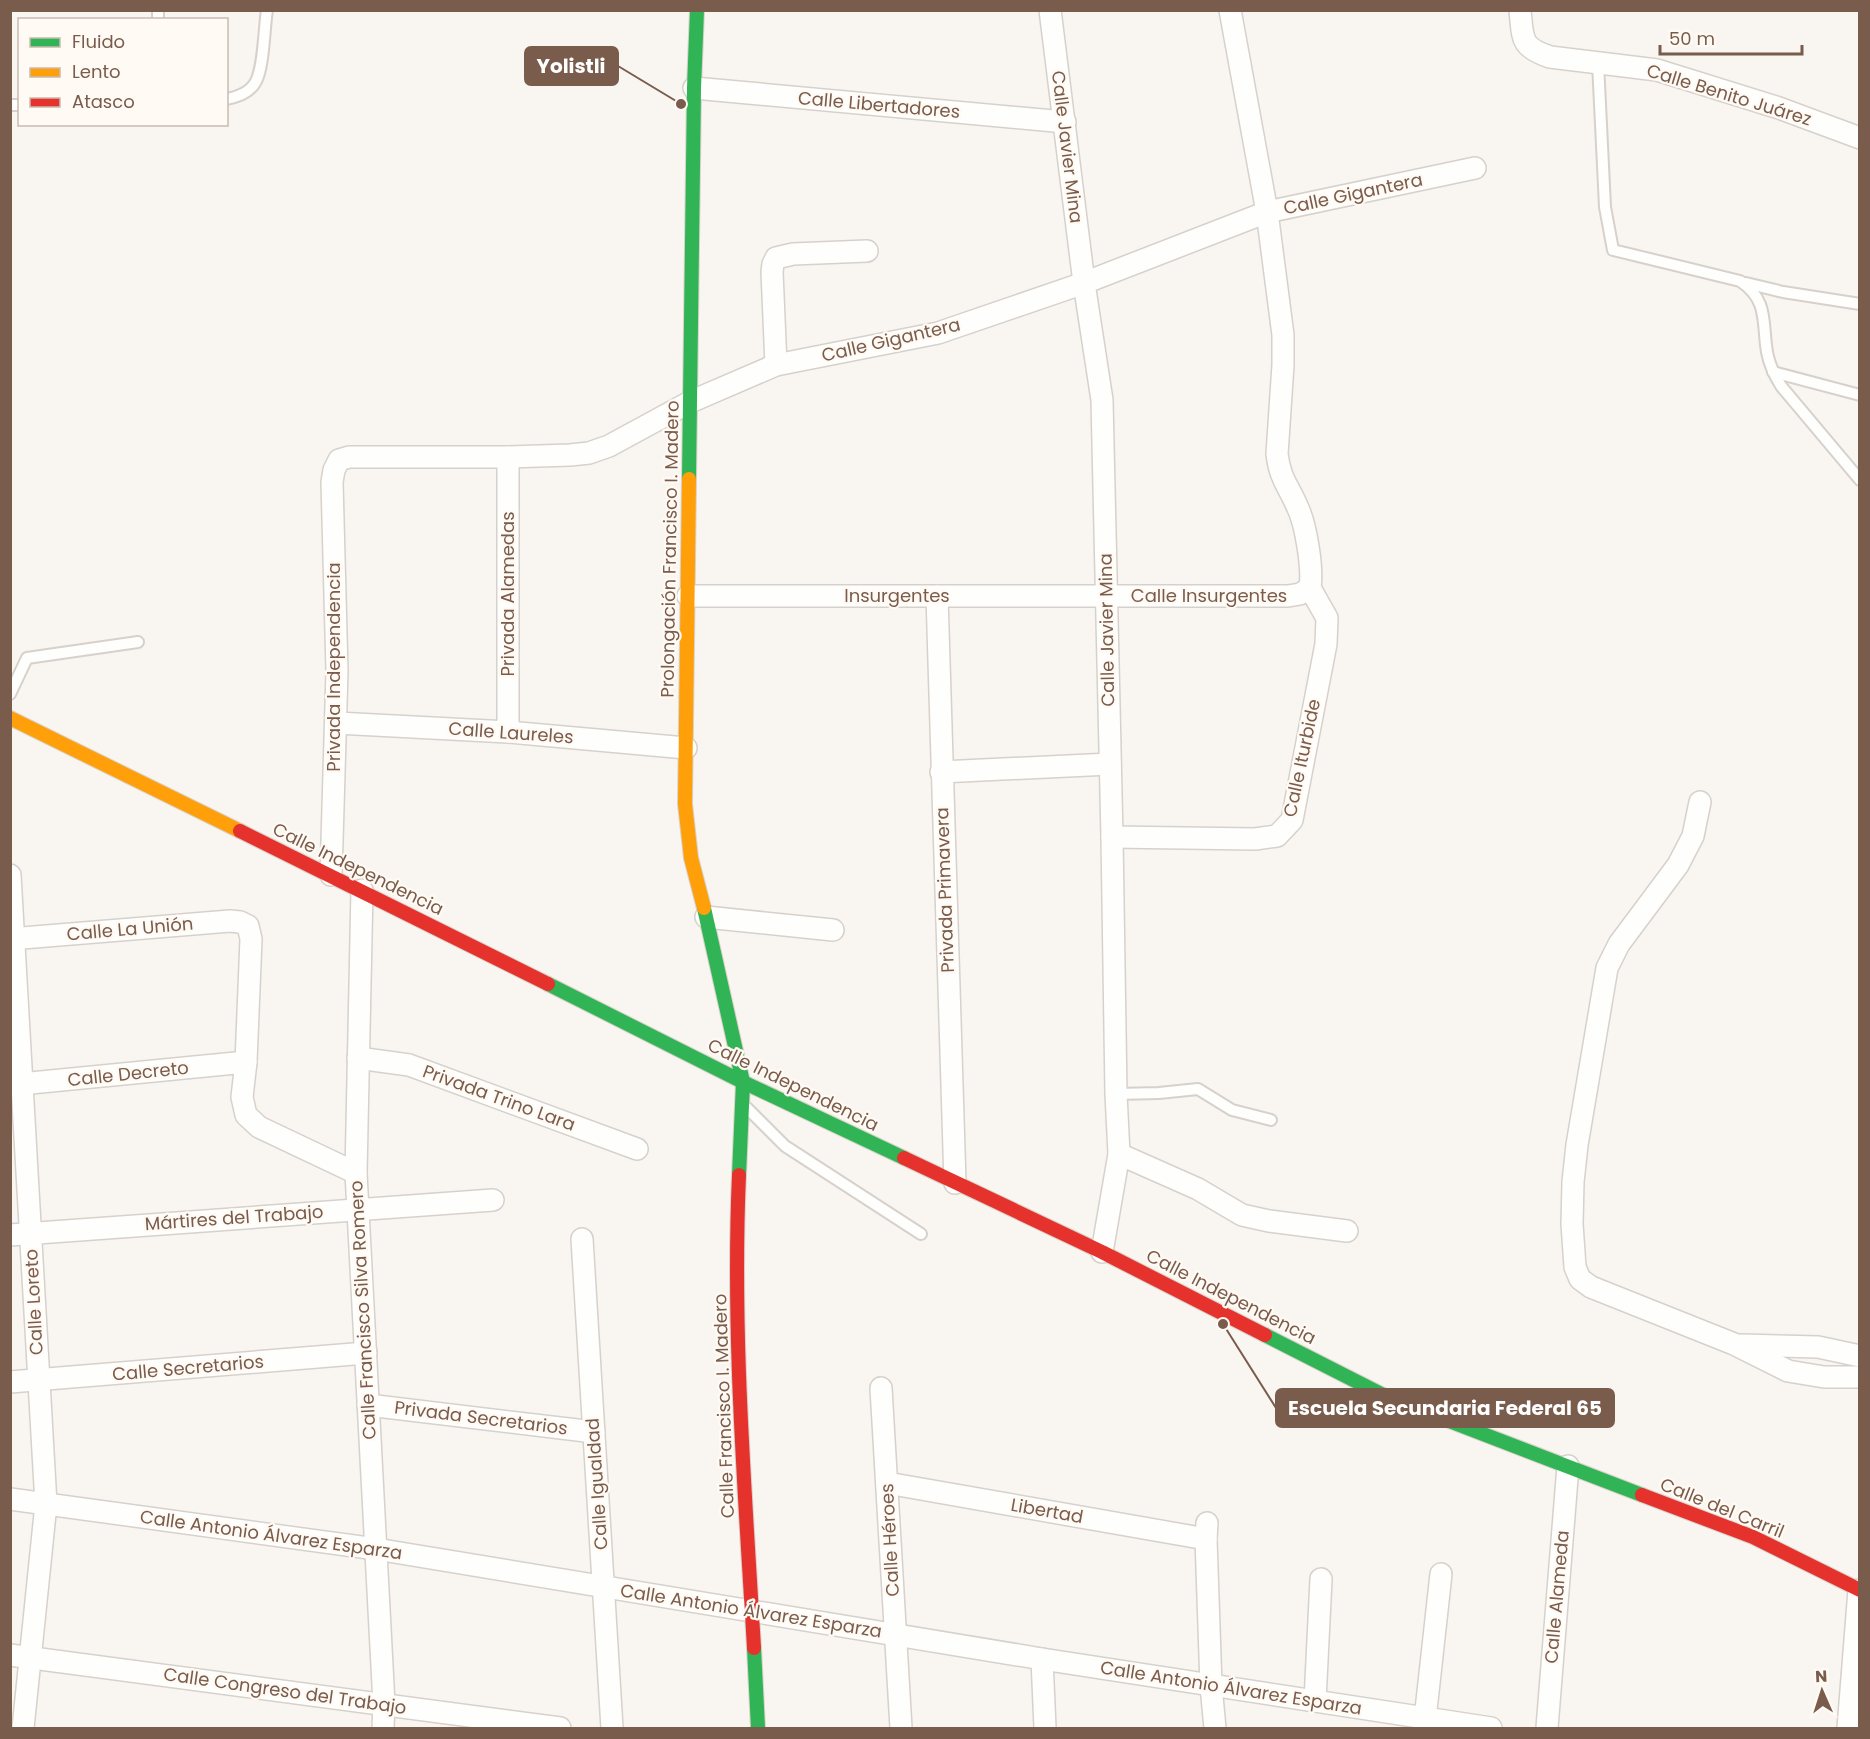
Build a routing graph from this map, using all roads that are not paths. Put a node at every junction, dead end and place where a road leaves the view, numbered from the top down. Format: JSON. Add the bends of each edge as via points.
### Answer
{"nodes":[{"id":1,"x":267,"y":10,"type":"edge"},
{"id":2,"x":697,"y":10,"type":"edge"},
{"id":3,"x":1050,"y":10,"type":"edge"},
{"id":4,"x":1230,"y":10,"type":"edge"},
{"id":5,"x":1521,"y":10,"type":"edge"},
{"id":6,"x":1598,"y":63,"type":"junction"},
{"id":7,"x":694,"y":88,"type":"junction"},
{"id":8,"x":228,"y":99,"type":"edge"},
{"id":9,"x":1065,"y":122,"type":"junction"},
{"id":10,"x":1860,"y":138,"type":"edge"},
{"id":11,"x":1475,"y":168,"type":"dead end"},
{"id":12,"x":1267,"y":212,"type":"junction"},
{"id":13,"x":867,"y":251,"type":"dead end"},
{"id":14,"x":1740,"y":281,"type":"junction"},
{"id":15,"x":1084,"y":283,"type":"junction"},
{"id":16,"x":1860,"y":304,"type":"edge"},
{"id":17,"x":776,"y":365,"type":"junction"},
{"id":18,"x":1773,"y":372,"type":"junction"},
{"id":19,"x":1860,"y":394,"type":"edge"},
{"id":20,"x":690,"y":402,"type":"junction"},
{"id":21,"x":508,"y":457,"type":"junction"},
{"id":22,"x":339,"y":460,"type":"joint"},
{"id":23,"x":1860,"y":480,"type":"edge"},
{"id":24,"x":1310,"y":588,"type":"junction"},
{"id":25,"x":688,"y":596,"type":"junction"},
{"id":26,"x":937,"y":596,"type":"junction"},
{"id":27,"x":1106,"y":596,"type":"junction"},
{"id":28,"x":138,"y":642,"type":"dead end"},
{"id":29,"x":10,"y":694,"type":"edge"},
{"id":30,"x":10,"y":718,"type":"edge"},
{"id":31,"x":337,"y":723,"type":"junction"},
{"id":32,"x":508,"y":732,"type":"junction"},
{"id":33,"x":686,"y":748,"type":"junction"},
{"id":34,"x":1110,"y":764,"type":"junction"},
{"id":35,"x":942,"y":772,"type":"junction"},
{"id":36,"x":1700,"y":802,"type":"dead end"},
{"id":37,"x":1112,"y":837,"type":"junction"},
{"id":38,"x":10,"y":875,"type":"edge"},
{"id":39,"x":331,"y":875,"type":"junction"},
{"id":40,"x":362,"y":890,"type":"junction"},
{"id":41,"x":706,"y":917,"type":"junction"},
{"id":42,"x":833,"y":930,"type":"dead end"},
{"id":43,"x":12,"y":939,"type":"edge"},
{"id":44,"x":358,"y":1058,"type":"junction"},
{"id":45,"x":246,"y":1062,"type":"junction"},
{"id":46,"x":743,"y":1082,"type":"junction"},
{"id":47,"x":16,"y":1085,"type":"edge"},
{"id":48,"x":1116,"y":1094,"type":"junction"},
{"id":49,"x":742,"y":1104,"type":"junction"},
{"id":50,"x":1271,"y":1120,"type":"dead end"},
{"id":51,"x":637,"y":1149,"type":"dead end"},
{"id":52,"x":1119,"y":1154,"type":"junction"},
{"id":53,"x":356,"y":1173,"type":"junction"},
{"id":54,"x":955,"y":1183,"type":"junction"},
{"id":55,"x":493,"y":1200,"type":"dead end"},
{"id":56,"x":358,"y":1209,"type":"junction"},
{"id":57,"x":1347,"y":1232,"type":"dead end"},
{"id":58,"x":20,"y":1234,"type":"edge"},
{"id":59,"x":921,"y":1234,"type":"dead end"},
{"id":60,"x":582,"y":1239,"type":"dead end"},
{"id":61,"x":1102,"y":1252,"type":"junction"},
{"id":62,"x":1734,"y":1344,"type":"junction"},
{"id":63,"x":366,"y":1353,"type":"junction"},
{"id":64,"x":1860,"y":1356,"type":"edge"},
{"id":65,"x":1860,"y":1377,"type":"edge"},
{"id":66,"x":39,"y":1380,"type":"junction"},
{"id":67,"x":10,"y":1382,"type":"edge"},
{"id":68,"x":880,"y":1388,"type":"dead end"},
{"id":69,"x":369,"y":1405,"type":"junction"},
{"id":70,"x":594,"y":1431,"type":"junction"},
{"id":71,"x":1568,"y":1466,"type":"junction"},
{"id":72,"x":887,"y":1483,"type":"junction"},
{"id":73,"x":10,"y":1499,"type":"edge"},
{"id":74,"x":46,"y":1504,"type":"junction"},
{"id":75,"x":376,"y":1549,"type":"junction"},
{"id":76,"x":1442,"y":1574,"type":"dead end"},
{"id":77,"x":1322,"y":1579,"type":"dead end"},
{"id":78,"x":604,"y":1586,"type":"junction"},
{"id":79,"x":1859,"y":1590,"type":"edge"},
{"id":80,"x":752,"y":1611,"type":"junction"},
{"id":81,"x":896,"y":1635,"type":"junction"},
{"id":82,"x":21,"y":1656,"type":"edge"},
{"id":83,"x":1042,"y":1659,"type":"junction"},
{"id":84,"x":1211,"y":1686,"type":"junction"},
{"id":85,"x":1315,"y":1701,"type":"junction"},
{"id":86,"x":384,"y":1704,"type":"junction"},
{"id":87,"x":1425,"y":1719,"type":"junction"},
{"id":88,"x":23,"y":1728,"type":"edge"},
{"id":89,"x":383,"y":1728,"type":"edge"},
{"id":90,"x":560,"y":1728,"type":"edge"},
{"id":91,"x":612,"y":1728,"type":"edge"},
{"id":92,"x":758,"y":1728,"type":"edge"},
{"id":93,"x":902,"y":1728,"type":"edge"},
{"id":94,"x":1045,"y":1728,"type":"edge"},
{"id":95,"x":1215,"y":1728,"type":"edge"},
{"id":96,"x":1491,"y":1728,"type":"edge"},
{"id":97,"x":1546,"y":1728,"type":"edge"},
{"id":98,"x":1848,"y":1728,"type":"edge"}],
"edges":[{"from":1,"to":8,"type":"lane","via":[[255,84],[247,92]]},
{"from":2,"to":7,"type":"street","name":"Prolongación Francisco I. Madero"},
{"from":3,"to":9,"type":"street","name":"Calle Javier Mina"},
{"from":4,"to":12,"type":"street"},
{"from":5,"to":6,"type":"street","name":"Calle Benito Juárez","via":[[1527,46],[1535,52]]},
{"from":6,"to":10,"type":"street","name":"Calle Benito Juárez","via":[[1657,70]]},
{"from":6,"to":14,"type":"lane","via":[[1605,207],[1613,250]]},
{"from":7,"to":9,"type":"street","name":"Calle Libertadores"},
{"from":7,"to":20,"type":"street","name":"Prolongación Francisco I. Madero"},
{"from":9,"to":15,"type":"street","name":"Calle Javier Mina"},
{"from":11,"to":12,"type":"street","name":"Calle Gigantera"},
{"from":12,"to":15,"type":"street","name":"Calle Gigantera"},
{"from":12,"to":24,"type":"street","via":[[1283,335],[1277,454],[1283,481],[1304,522]]},
{"from":13,"to":17,"type":"street","via":[[776,258],[772,272]]},
{"from":14,"to":16,"type":"lane"},
{"from":14,"to":18,"type":"lane","via":[[1757,296]]},
{"from":15,"to":17,"type":"street","name":"Calle Gigantera","via":[[938,333]]},
{"from":15,"to":27,"type":"street","name":"Calle Javier Mina","via":[[1102,400]]},
{"from":17,"to":20,"type":"street","name":"Calle Gigantera"},
{"from":18,"to":19,"type":"lane"},
{"from":18,"to":23,"type":"lane"},
{"from":20,"to":21,"type":"street","name":"Calle Gigantera","via":[[590,453]]},
{"from":20,"to":25,"type":"street","name":"Prolongación Francisco I. Madero"},
{"from":21,"to":22,"type":"street","name":"Calle Gigantera"},
{"from":21,"to":32,"type":"street","name":"Privada Alamedas"},
{"from":22,"to":31,"type":"street","name":"Privada Independencia","via":[[332,482]]},
{"from":24,"to":27,"type":"street","name":"Calle Insurgentes","via":[[1288,596]]},
{"from":24,"to":37,"type":"street","name":"Calle Iturbide","via":[[1327,618],[1326,644],[1292,820],[1277,836]]},
{"from":25,"to":26,"type":"street","name":"Insurgentes"},
{"from":25,"to":33,"type":"street","name":"Prolongación Francisco I. Madero"},
{"from":26,"to":27,"type":"street","name":"Insurgentes"},
{"from":26,"to":35,"type":"street","name":"Privada Primavera"},
{"from":27,"to":34,"type":"street","name":"Calle Javier Mina"},
{"from":28,"to":29,"type":"lane","via":[[27,658]]},
{"from":30,"to":39,"type":"street","name":"Calle Independencia"},
{"from":31,"to":32,"type":"street","name":"Calle Laureles"},
{"from":31,"to":39,"type":"street","name":"Privada Independencia"},
{"from":32,"to":33,"type":"street","name":"Calle Laureles"},
{"from":33,"to":41,"type":"street","name":"Prolongación Francisco I. Madero","via":[[685,804]]},
{"from":34,"to":35,"type":"street"},
{"from":34,"to":37,"type":"street","name":"Calle Javier Mina"},
{"from":35,"to":54,"type":"street","name":"Privada Primavera"},
{"from":36,"to":62,"type":"street","via":[[1693,836],[1678,865],[1619,944],[1607,968],[1577,1145],[1572,1224],[1575,1268],[1580,1279],[1591,1287]]},
{"from":37,"to":48,"type":"street","name":"Calle Javier Mina"},
{"from":38,"to":43,"type":"street","name":"Calle Loreto"},
{"from":39,"to":40,"type":"street","name":"Calle Independencia"},
{"from":40,"to":44,"type":"street","name":"Calle Francisco Silva Romero"},
{"from":40,"to":46,"type":"street","name":"Calle Independencia"},
{"from":41,"to":42,"type":"street"},
{"from":41,"to":46,"type":"street","name":"Prolongación Francisco I. Madero"},
{"from":43,"to":45,"type":"street","name":"Calle La Unión","via":[[230,921],[248,926],[251,939]]},
{"from":43,"to":47,"type":"street","name":"Calle Loreto"},
{"from":44,"to":51,"type":"street","name":"Privada Trino Lara","via":[[409,1065]]},
{"from":44,"to":53,"type":"street","name":"Calle Francisco Silva Romero"},
{"from":45,"to":47,"type":"street","name":"Calle Decreto"},
{"from":45,"to":53,"type":"street","via":[[242,1097],[246,1115],[260,1127]]},
{"from":46,"to":49,"type":"street","name":"Calle Francisco I. Madero"},
{"from":46,"to":54,"type":"street","name":"Calle Independencia"},
{"from":47,"to":58,"type":"street","name":"Calle Loreto"},
{"from":48,"to":50,"type":"lane","via":[[1198,1089],[1232,1110]]},
{"from":48,"to":52,"type":"street","name":"Calle Javier Mina"},
{"from":49,"to":59,"type":"lane","via":[[785,1146]]},
{"from":49,"to":80,"type":"street","name":"Calle Francisco I. Madero","via":[[736,1344]]},
{"from":52,"to":57,"type":"street","via":[[1198,1189],[1242,1215]]},
{"from":52,"to":61,"type":"street","name":"Calle Javier Mina"},
{"from":53,"to":56,"type":"street","name":"Calle Francisco Silva Romero"},
{"from":54,"to":61,"type":"street","name":"Calle Independencia"},
{"from":55,"to":56,"type":"street","name":"Mártires del Trabajo"},
{"from":56,"to":58,"type":"street","name":"Mártires del Trabajo"},
{"from":56,"to":63,"type":"street","name":"Calle Francisco Silva Romero"},
{"from":58,"to":66,"type":"street","name":"Calle Loreto"},
{"from":60,"to":70,"type":"street","name":"Calle Igualdad"},
{"from":61,"to":71,"type":"street","name":"Calle Independencia","via":[[1387,1397]]},
{"from":62,"to":64,"type":"street","via":[[1818,1347]]},
{"from":62,"to":65,"type":"street","via":[[1788,1371]]},
{"from":63,"to":66,"type":"street","name":"Calle Secretarios"},
{"from":63,"to":69,"type":"street","name":"Calle Francisco Silva Romero"},
{"from":66,"to":67,"type":"street","name":"Calle Secretarios"},
{"from":66,"to":74,"type":"street","name":"Calle Loreto"},
{"from":68,"to":72,"type":"street","name":"Calle Héroes"},
{"from":69,"to":70,"type":"street","name":"Privada Secretarios"},
{"from":69,"to":75,"type":"street","name":"Calle Francisco Silva Romero"},
{"from":70,"to":78,"type":"street","name":"Calle Igualdad"},
{"from":71,"to":79,"type":"street","name":"Calle del Carril","via":[[1754,1537]]},
{"from":71,"to":97,"type":"street","name":"Calle Alameda"},
{"from":72,"to":81,"type":"street","name":"Calle Héroes"},
{"from":72,"to":84,"type":"street","name":"Libertad","via":[[1207,1531]]},
{"from":73,"to":74,"type":"street","name":"Calle Antonio Álvarez Esparza"},
{"from":74,"to":75,"type":"street","name":"Calle Antonio Álvarez Esparza"},
{"from":74,"to":82,"type":"street","name":"Calle Loreto"},
{"from":75,"to":78,"type":"street","name":"Calle Antonio Álvarez Esparza"},
{"from":75,"to":86,"type":"street","name":"Calle Francisco Silva Romero"},
{"from":76,"to":87,"type":"street"},
{"from":77,"to":85,"type":"street"},
{"from":78,"to":80,"type":"street","name":"Calle Antonio Álvarez Esparza"},
{"from":78,"to":91,"type":"street","name":"Calle Igualdad"},
{"from":79,"to":98,"type":"street"},
{"from":80,"to":81,"type":"street","name":"Calle Antonio Álvarez Esparza"},
{"from":80,"to":92,"type":"street","name":"Calle Francisco I. Madero"},
{"from":81,"to":83,"type":"street","name":"Calle Antonio Álvarez Esparza"},
{"from":81,"to":93,"type":"street","name":"Calle Héroes"},
{"from":82,"to":86,"type":"street","name":"Calle Congreso del Trabajo"},
{"from":82,"to":88,"type":"street","name":"Calle Loreto"},
{"from":83,"to":84,"type":"street","name":"Calle Antonio Álvarez Esparza"},
{"from":83,"to":94,"type":"street"},
{"from":84,"to":85,"type":"street","name":"Calle Antonio Álvarez Esparza"},
{"from":84,"to":95,"type":"street"},
{"from":85,"to":87,"type":"street","name":"Calle Antonio Álvarez Esparza"},
{"from":86,"to":89,"type":"street","name":"Calle Francisco Silva Romero"},
{"from":86,"to":90,"type":"street","name":"Calle Congreso del Trabajo"},
{"from":87,"to":96,"type":"street","name":"Calle Antonio Álvarez Esparza"}]}
